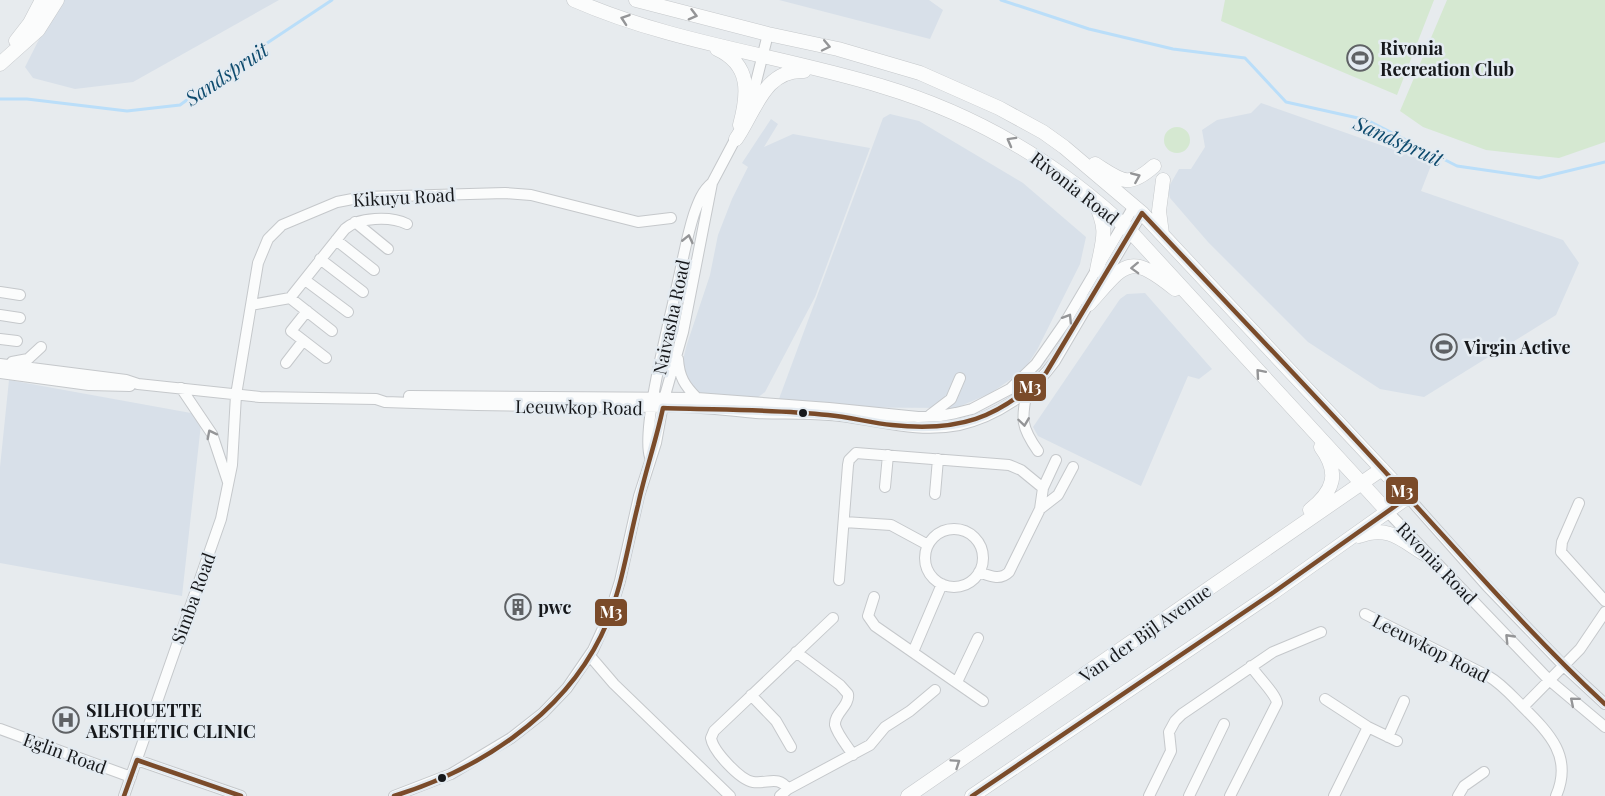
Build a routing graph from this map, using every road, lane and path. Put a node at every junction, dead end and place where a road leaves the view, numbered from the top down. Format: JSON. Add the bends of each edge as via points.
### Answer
{"nodes":[{"id":1,"x":42,"y":0,"type":"edge"},
{"id":2,"x":57,"y":0,"type":"edge"},
{"id":3,"x":574,"y":0,"type":"edge"},
{"id":4,"x":636,"y":0,"type":"edge"},
{"id":5,"x":768,"y":34,"type":"junction"},
{"id":6,"x":676,"y":35,"type":"junction"},
{"id":7,"x":764,"y":57,"type":"junction"},
{"id":8,"x":0,"y":63,"type":"edge"},
{"id":9,"x":856,"y":79,"type":"junction"},
{"id":10,"x":736,"y":137,"type":"junction"},
{"id":11,"x":1079,"y":161,"type":"junction"},
{"id":12,"x":1154,"y":166,"type":"dead end"},
{"id":13,"x":1162,"y":180,"type":"dead end"},
{"id":14,"x":712,"y":183,"type":"junction"},
{"id":15,"x":1093,"y":198,"type":"junction"},
{"id":16,"x":1138,"y":210,"type":"junction"},
{"id":17,"x":671,"y":218,"type":"dead end"},
{"id":18,"x":355,"y":222,"type":"junction"},
{"id":19,"x":407,"y":224,"type":"dead end"},
{"id":20,"x":1127,"y":228,"type":"junction"},
{"id":21,"x":1163,"y":236,"type":"junction"},
{"id":22,"x":336,"y":240,"type":"junction"},
{"id":23,"x":388,"y":249,"type":"dead end"},
{"id":24,"x":320,"y":259,"type":"junction"},
{"id":25,"x":374,"y":270,"type":"dead end"},
{"id":26,"x":1097,"y":270,"type":"junction"},
{"id":27,"x":305,"y":279,"type":"junction"},
{"id":28,"x":0,"y":292,"type":"edge"},
{"id":29,"x":363,"y":292,"type":"dead end"},
{"id":30,"x":20,"y":295,"type":"dead end"},
{"id":31,"x":290,"y":298,"type":"junction"},
{"id":32,"x":1089,"y":303,"type":"junction"},
{"id":33,"x":251,"y":305,"type":"junction"},
{"id":34,"x":306,"y":311,"type":"junction"},
{"id":35,"x":348,"y":312,"type":"dead end"},
{"id":36,"x":0,"y":315,"type":"edge"},
{"id":37,"x":20,"y":318,"type":"dead end"},
{"id":38,"x":1216,"y":323,"type":"junction"},
{"id":39,"x":332,"y":331,"type":"dead end"},
{"id":40,"x":0,"y":339,"type":"edge"},
{"id":41,"x":16,"y":341,"type":"dead end"},
{"id":42,"x":303,"y":341,"type":"junction"},
{"id":43,"x":41,"y":347,"type":"dead end"},
{"id":44,"x":677,"y":350,"type":"junction"},
{"id":45,"x":326,"y":358,"type":"dead end"},
{"id":46,"x":0,"y":363,"type":"edge"},
{"id":47,"x":286,"y":363,"type":"dead end"},
{"id":48,"x":0,"y":373,"type":"edge"},
{"id":49,"x":960,"y":378,"type":"dead end"},
{"id":50,"x":138,"y":384,"type":"junction"},
{"id":51,"x":181,"y":388,"type":"junction"},
{"id":52,"x":1027,"y":391,"type":"junction"},
{"id":53,"x":236,"y":395,"type":"junction"},
{"id":54,"x":697,"y":398,"type":"junction"},
{"id":55,"x":658,"y":403,"type":"junction"},
{"id":56,"x":928,"y":417,"type":"junction"},
{"id":57,"x":1299,"y":417,"type":"junction"},
{"id":58,"x":1038,"y":451,"type":"dead end"},
{"id":59,"x":888,"y":454,"type":"junction"},
{"id":60,"x":938,"y":459,"type":"junction"},
{"id":61,"x":1056,"y":460,"type":"dead end"},
{"id":62,"x":1073,"y":467,"type":"dead end"},
{"id":63,"x":1382,"y":469,"type":"junction"},
{"id":64,"x":1363,"y":484,"type":"junction"},
{"id":65,"x":229,"y":485,"type":"junction"},
{"id":66,"x":885,"y":487,"type":"dead end"},
{"id":67,"x":1043,"y":488,"type":"junction"},
{"id":68,"x":935,"y":494,"type":"dead end"},
{"id":69,"x":1408,"y":497,"type":"junction"},
{"id":70,"x":1579,"y":503,"type":"dead end"},
{"id":71,"x":1040,"y":509,"type":"junction"},
{"id":72,"x":1387,"y":511,"type":"junction"},
{"id":73,"x":844,"y":522,"type":"junction"},
{"id":74,"x":1346,"y":542,"type":"junction"},
{"id":75,"x":928,"y":545,"type":"junction"},
{"id":76,"x":1428,"y":556,"type":"junction"},
{"id":77,"x":1248,"y":560,"type":"junction"},
{"id":78,"x":979,"y":572,"type":"junction"},
{"id":79,"x":839,"y":580,"type":"dead end"},
{"id":80,"x":942,"y":584,"type":"junction"},
{"id":81,"x":874,"y":597,"type":"dead end"},
{"id":82,"x":1605,"y":601,"type":"edge"},
{"id":83,"x":1605,"y":612,"type":"edge"},
{"id":84,"x":1365,"y":614,"type":"dead end"},
{"id":85,"x":833,"y":618,"type":"dead end"},
{"id":86,"x":1321,"y":632,"type":"dead end"},
{"id":87,"x":978,"y":638,"type":"dead end"},
{"id":88,"x":796,"y":652,"type":"junction"},
{"id":89,"x":914,"y":652,"type":"junction"},
{"id":90,"x":589,"y":658,"type":"junction"},
{"id":91,"x":1251,"y":666,"type":"junction"},
{"id":92,"x":1564,"y":666,"type":"junction"},
{"id":93,"x":1550,"y":680,"type":"junction"},
{"id":94,"x":957,"y":682,"type":"junction"},
{"id":95,"x":935,"y":690,"type":"dead end"},
{"id":96,"x":751,"y":695,"type":"junction"},
{"id":97,"x":1325,"y":699,"type":"dead end"},
{"id":98,"x":983,"y":701,"type":"dead end"},
{"id":99,"x":1404,"y":701,"type":"dead end"},
{"id":100,"x":1605,"y":704,"type":"edge"},
{"id":101,"x":1523,"y":707,"type":"junction"},
{"id":102,"x":1224,"y":724,"type":"dead end"},
{"id":103,"x":1368,"y":727,"type":"junction"},
{"id":104,"x":1605,"y":727,"type":"edge"},
{"id":105,"x":0,"y":729,"type":"edge"},
{"id":106,"x":791,"y":747,"type":"dead end"},
{"id":107,"x":853,"y":755,"type":"junction"},
{"id":108,"x":137,"y":760,"type":"junction"},
{"id":109,"x":1484,"y":772,"type":"dead end"},
{"id":110,"x":131,"y":777,"type":"junction"},
{"id":111,"x":790,"y":792,"type":"edge"},
{"id":112,"x":228,"y":794,"type":"edge"},
{"id":113,"x":124,"y":796,"type":"edge"},
{"id":114,"x":241,"y":796,"type":"edge"},
{"id":115,"x":394,"y":796,"type":"edge"},
{"id":116,"x":730,"y":796,"type":"edge"},
{"id":117,"x":908,"y":796,"type":"edge"},
{"id":118,"x":972,"y":796,"type":"edge"},
{"id":119,"x":1149,"y":796,"type":"edge"},
{"id":120,"x":1189,"y":796,"type":"edge"},
{"id":121,"x":1230,"y":796,"type":"edge"},
{"id":122,"x":1334,"y":796,"type":"edge"},
{"id":123,"x":1458,"y":796,"type":"edge"},
{"id":124,"x":1556,"y":796,"type":"edge"}],
"edges":[{"from":1,"to":8,"type":"main road"},
{"from":2,"to":8,"type":"main road","via":[[38,30]]},
{"from":6,"to":3,"type":"main road","name":"Rivonia Road","one_way":true},
{"from":4,"to":5,"type":"main road","name":"Rivonia Road","one_way":true},
{"from":5,"to":7,"type":"street","name":"Naivasha Road"},
{"from":5,"to":11,"type":"main road","name":"Rivonia Road","one_way":true,"via":[[920,73],[1020,119]]},
{"from":6,"to":7,"type":"main road","name":"Rivonia Road"},
{"from":6,"to":10,"type":"main road","via":[[723,52],[741,72],[746,100]]},
{"from":7,"to":9,"type":"main road","name":"Rivonia Road"},
{"from":7,"to":10,"type":"street","name":"Naivasha Road","via":[[747,116]]},
{"from":9,"to":10,"type":"main road","via":[[802,71],[780,76],[768,84]]},
{"from":15,"to":9,"type":"main road","name":"Rivonia Road","one_way":true,"via":[[1049,165],[992,131],[898,91]]},
{"from":10,"to":14,"type":"street","name":"Naivasha Road"},
{"from":11,"to":12,"type":"main road","one_way":true,"via":[[1092,162],[1128,182]]},
{"from":11,"to":16,"type":"main road","name":"Rivonia Road"},
{"from":13,"to":21,"type":"main road","via":[[1159,211]]},
{"from":14,"to":44,"type":"street","name":"Naivasha Road"},
{"from":55,"to":14,"type":"street","name":"Naivasha Road","one_way":true,"via":[[691,224]]},
{"from":15,"to":20,"type":"main road","name":"Rivonia Road"},
{"from":15,"to":26,"type":"main road","via":[[1104,233]]},
{"from":16,"to":20,"type":"street","name":"Leeuwkop Road"},
{"from":16,"to":21,"type":"main road","name":"Rivonia Road"},
{"from":17,"to":33,"type":"street","name":"Kikuyu Road","via":[[638,222],[531,195],[505,193],[350,199],[291,220],[272,234],[261,252]]},
{"from":18,"to":19,"type":"street","via":[[392,220]]},
{"from":18,"to":22,"type":"street"},
{"from":18,"to":23,"type":"street"},
{"from":20,"to":26,"type":"street","name":"Leeuwkop Road"},
{"from":20,"to":32,"type":"street","name":"Leeuwkop Road"},
{"from":20,"to":38,"type":"main road","name":"Rivonia Road"},
{"from":21,"to":63,"type":"main road","name":"Rivonia Road"},
{"from":22,"to":24,"type":"street"},
{"from":22,"to":25,"type":"street"},
{"from":24,"to":27,"type":"street"},
{"from":24,"to":29,"type":"street"},
{"from":56,"to":26,"type":"street","name":"Leeuwkop Road","one_way":true,"via":[[972,409],[1024,378],[1046,352]]},
{"from":27,"to":31,"type":"street"},
{"from":27,"to":35,"type":"street"},
{"from":28,"to":30,"type":"street"},
{"from":31,"to":33,"type":"street"},
{"from":31,"to":34,"type":"street"},
{"from":38,"to":32,"type":"main road","one_way":true,"via":[[1142,266],[1120,271]]},
{"from":32,"to":52,"type":"street","name":"Leeuwkop Road","via":[[1050,367]]},
{"from":33,"to":53,"type":"street","name":"Kikuyu Road"},
{"from":34,"to":39,"type":"street"},
{"from":34,"to":42,"type":"street","via":[[291,331]]},
{"from":36,"to":37,"type":"street"},
{"from":57,"to":38,"type":"main road","name":"Rivonia Road","one_way":true},
{"from":40,"to":41,"type":"street"},
{"from":42,"to":45,"type":"street"},
{"from":42,"to":47,"type":"street"},
{"from":43,"to":46,"type":"street","via":[[23,361]]},
{"from":44,"to":54,"type":"street","via":[[680,375]]},
{"from":44,"to":55,"type":"street","name":"Naivasha Road"},
{"from":46,"to":50,"type":"street","name":"Leeuwkop Road"},
{"from":48,"to":50,"type":"street","name":"Leeuwkop Road","via":[[89,385]]},
{"from":49,"to":56,"type":"street","via":[[951,399]]},
{"from":50,"to":51,"type":"street","name":"Leeuwkop Road"},
{"from":51,"to":53,"type":"street","name":"Leeuwkop Road"},
{"from":65,"to":51,"type":"street","one_way":true,"via":[[212,434]]},
{"from":52,"to":55,"type":"street","name":"Leeuwkop Road","via":[[977,420],[929,428],[828,415]]},
{"from":52,"to":58,"type":"street","one_way":true,"via":[[1023,422]]},
{"from":53,"to":55,"type":"street","name":"Leeuwkop Road","via":[[457,405]]},
{"from":53,"to":65,"type":"street","name":"Simba Road"},
{"from":54,"to":55,"type":"street","name":"Leeuwkop Road"},
{"from":54,"to":56,"type":"street","name":"Leeuwkop Road"},
{"from":55,"to":90,"type":"street","name":"Naivasha Road","via":[[654,449],[620,581]]},
{"from":57,"to":64,"type":"main road","name":"Rivonia Road"},
{"from":57,"to":77,"type":"main road","via":[[1329,459],[1333,475],[1329,489],[1321,501]]},
{"from":59,"to":60,"type":"street"},
{"from":59,"to":66,"type":"street"},
{"from":59,"to":73,"type":"street","via":[[856,453],[849,460]]},
{"from":60,"to":67,"type":"street","via":[[1009,465]]},
{"from":60,"to":68,"type":"street"},
{"from":61,"to":67,"type":"street"},
{"from":62,"to":71,"type":"street","via":[[1058,495]]},
{"from":63,"to":64,"type":"main road","name":"Van der Bijl Avenue"},
{"from":63,"to":69,"type":"main road","name":"Rivonia Road"},
{"from":64,"to":72,"type":"main road","name":"Rivonia Road"},
{"from":64,"to":77,"type":"main road","name":"Van der Bijl Avenue"},
{"from":65,"to":108,"type":"street","name":"Simba Road","via":[[218,532]]},
{"from":67,"to":71,"type":"street"},
{"from":69,"to":72,"type":"main road","name":"Van der Bijl Avenue"},
{"from":69,"to":92,"type":"street","name":"Rivonia Road"},
{"from":70,"to":82,"type":"street","via":[[1561,547],[1565,558]]},
{"from":71,"to":78,"type":"street","via":[[1009,572],[997,577]]},
{"from":72,"to":74,"type":"main road","name":"Van der Bijl Avenue"},
{"from":72,"to":76,"type":"street","name":"Rivonia Road"},
{"from":73,"to":75,"type":"street","via":[[891,525]]},
{"from":73,"to":79,"type":"street"},
{"from":74,"to":76,"type":"main road","via":[[1382,531]]},
{"from":74,"to":118,"type":"main road","name":"Van der Bijl Avenue"},
{"from":75,"to":78,"type":"street","via":[[941,532],[968,532],[980,545],[983,563]]},
{"from":75,"to":80,"type":"street","via":[[927,567]]},
{"from":93,"to":76,"type":"street","name":"Rivonia Road","one_way":true},
{"from":117,"to":77,"type":"main road","name":"Van der Bijl Avenue","one_way":true},
{"from":78,"to":80,"type":"street","via":[[967,584]]},
{"from":80,"to":89,"type":"street"},
{"from":81,"to":89,"type":"street","via":[[869,619]]},
{"from":83,"to":92,"type":"street"},
{"from":84,"to":101,"type":"street","name":"Leeuwkop Road","via":[[1488,676]]},
{"from":85,"to":88,"type":"street"},
{"from":86,"to":91,"type":"street"},
{"from":87,"to":94,"type":"street"},
{"from":88,"to":96,"type":"street"},
{"from":88,"to":107,"type":"street","via":[[848,694],[836,726]]},
{"from":89,"to":94,"type":"street"},
{"from":90,"to":115,"type":"street","via":[[543,713],[511,738],[451,774]]},
{"from":90,"to":116,"type":"street"},
{"from":91,"to":119,"type":"street","via":[[1175,721],[1169,732],[1169,757]]},
{"from":91,"to":121,"type":"street","via":[[1277,703]]},
{"from":92,"to":93,"type":"street"},
{"from":92,"to":100,"type":"street"},
{"from":93,"to":101,"type":"street"},
{"from":104,"to":93,"type":"street","one_way":true},
{"from":94,"to":98,"type":"street"},
{"from":95,"to":107,"type":"street"},
{"from":96,"to":106,"type":"street","via":[[776,721]]},
{"from":96,"to":111,"type":"street","via":[[714,731],[711,742],[744,778],[753,782],[775,780],[784,783]]},
{"from":97,"to":103,"type":"street"},
{"from":99,"to":103,"type":"street","via":[[1393,739]]},
{"from":101,"to":124,"type":"street","name":"Leeuwkop Road","via":[[1560,754],[1563,776]]},
{"from":102,"to":120,"type":"street"},
{"from":103,"to":122,"type":"street"},
{"from":105,"to":110,"type":"street","name":"Eglin Road"},
{"from":107,"to":111,"type":"street"},
{"from":108,"to":110,"type":"street","name":"Simba Road"},
{"from":108,"to":112,"type":"street"},
{"from":109,"to":123,"type":"street"},
{"from":110,"to":113,"type":"street","name":"Simba Road"},
{"from":112,"to":114,"type":"street"}]}
